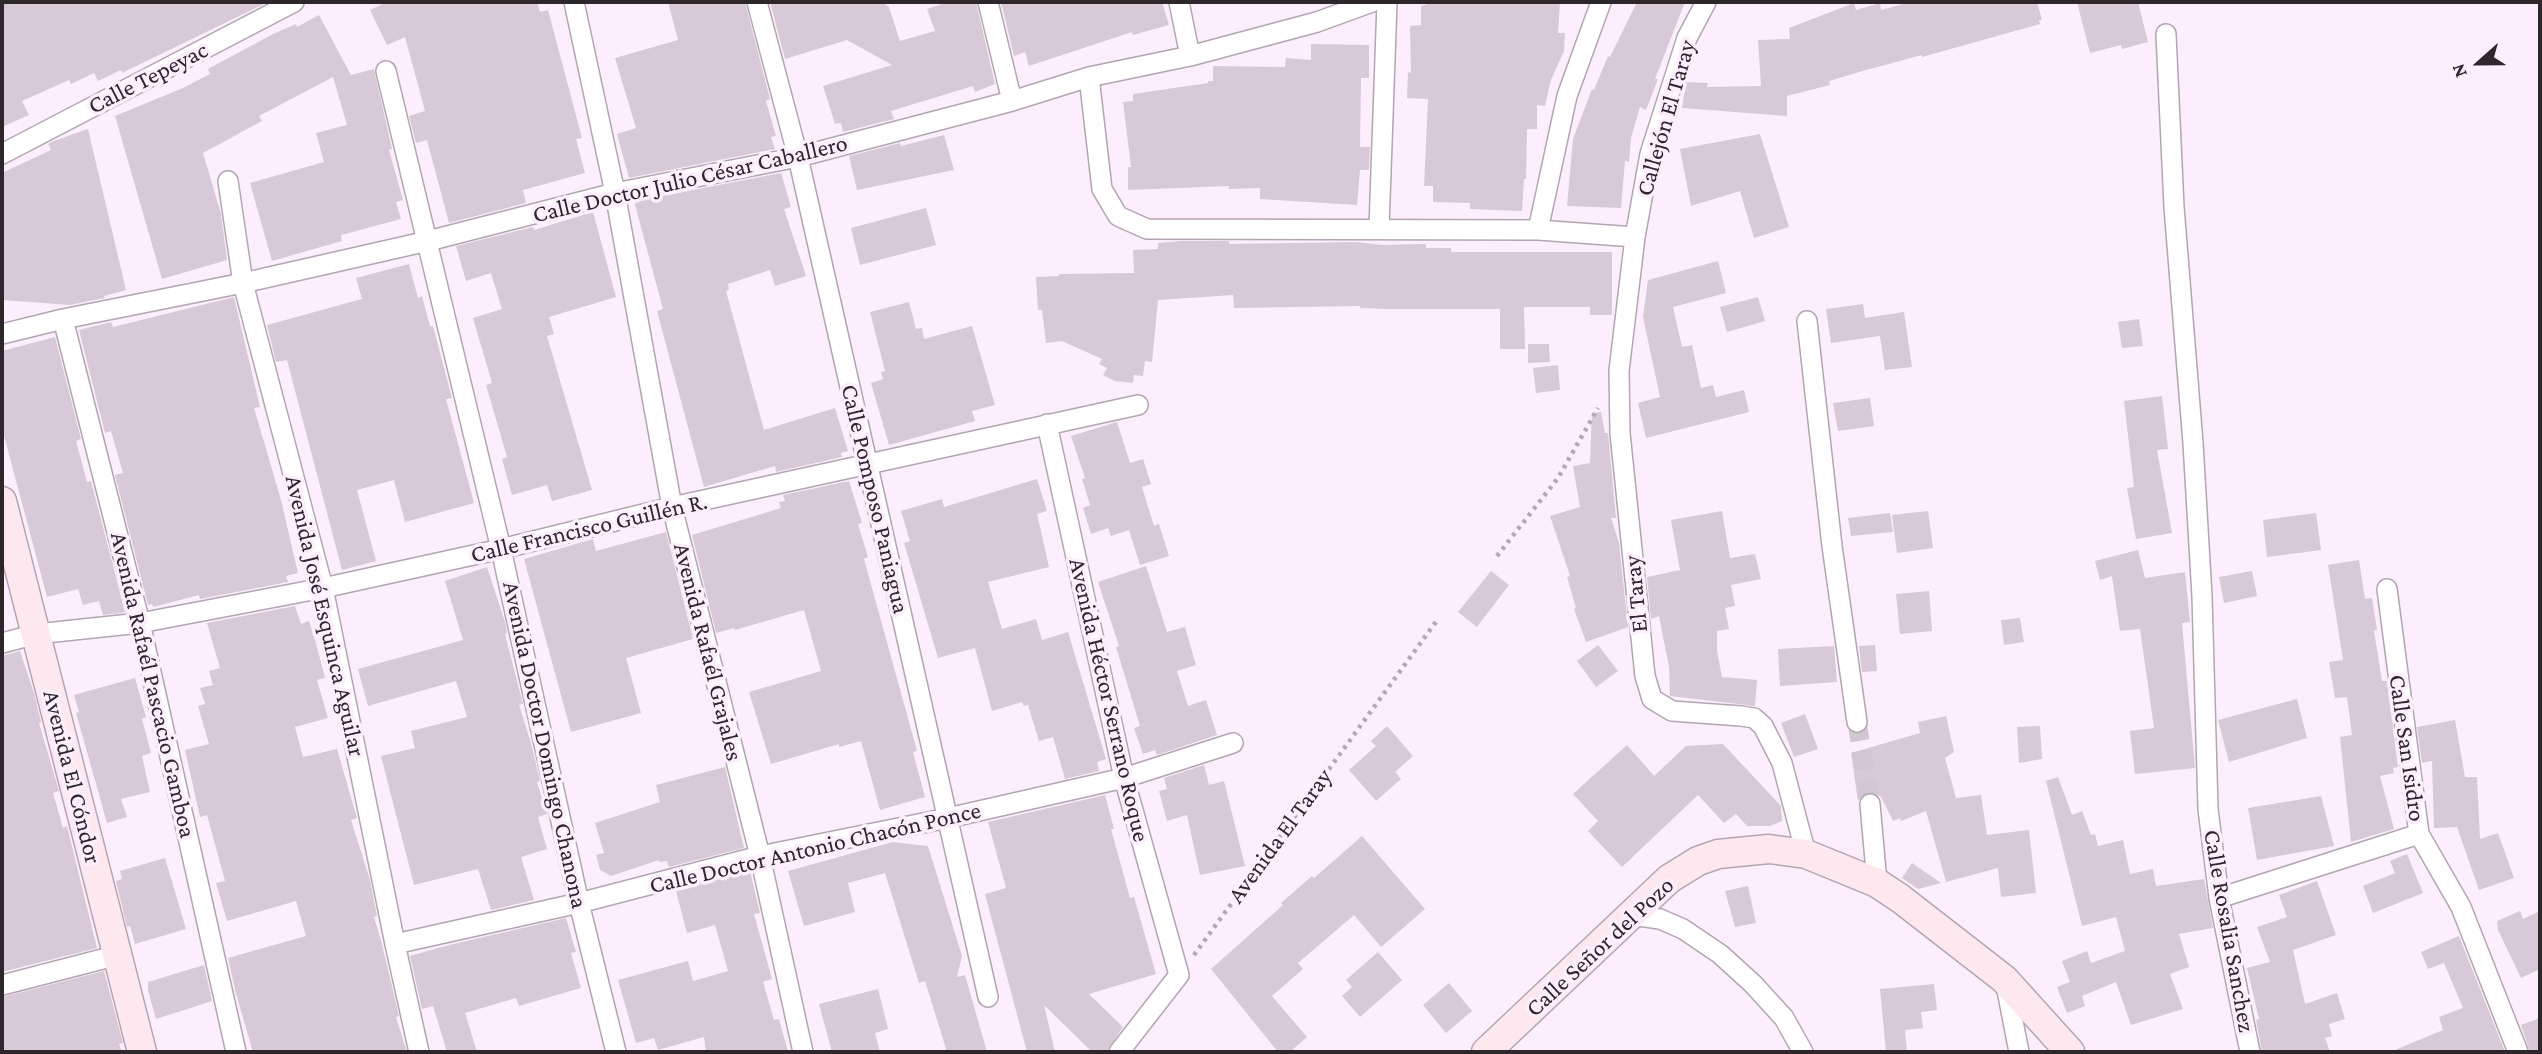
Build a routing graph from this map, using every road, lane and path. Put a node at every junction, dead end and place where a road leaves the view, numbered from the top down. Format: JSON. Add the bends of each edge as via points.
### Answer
{"nodes":[{"id":1,"x":294,"y":2,"type":"edge"},
{"id":2,"x":574,"y":2,"type":"edge"},
{"id":3,"x":757,"y":2,"type":"edge"},
{"id":4,"x":988,"y":2,"type":"edge"},
{"id":5,"x":1179,"y":2,"type":"edge"},
{"id":6,"x":1372,"y":2,"type":"edge"},
{"id":7,"x":1387,"y":2,"type":"edge"},
{"id":8,"x":1601,"y":2,"type":"edge"},
{"id":9,"x":1706,"y":2,"type":"edge"},
{"id":10,"x":2166,"y":34,"type":"dead end"},
{"id":11,"x":1190,"y":56,"type":"junction"},
{"id":12,"x":386,"y":71,"type":"dead end"},
{"id":13,"x":1089,"y":78,"type":"junction"},
{"id":14,"x":1012,"y":101,"type":"junction"},
{"id":15,"x":2,"y":154,"type":"edge"},
{"id":16,"x":798,"y":157,"type":"junction"},
{"id":17,"x":228,"y":181,"type":"dead end"},
{"id":18,"x":615,"y":193,"type":"junction"},
{"id":19,"x":1379,"y":228,"type":"junction"},
{"id":20,"x":1538,"y":230,"type":"junction"},
{"id":21,"x":1635,"y":237,"type":"junction"},
{"id":22,"x":428,"y":241,"type":"junction"},
{"id":23,"x":243,"y":283,"type":"junction"},
{"id":24,"x":63,"y":319,"type":"junction"},
{"id":25,"x":1807,"y":321,"type":"dead end"},
{"id":26,"x":2,"y":334,"type":"edge"},
{"id":27,"x":1619,"y":371,"type":"junction"},
{"id":28,"x":1138,"y":405,"type":"dead end"},
{"id":29,"x":1047,"y":424,"type":"junction"},
{"id":30,"x":866,"y":464,"type":"junction"},
{"id":31,"x":2,"y":501,"type":"edge"},
{"id":32,"x":672,"y":508,"type":"junction"},
{"id":33,"x":501,"y":549,"type":"junction"},
{"id":34,"x":1497,"y":556,"type":"dead end"},
{"id":35,"x":323,"y":588,"type":"junction"},
{"id":36,"x":2386,"y":589,"type":"dead end"},
{"id":37,"x":1438,"y":618,"type":"dead end"},
{"id":38,"x":140,"y":623,"type":"junction"},
{"id":39,"x":36,"y":635,"type":"junction"},
{"id":40,"x":2,"y":643,"type":"edge"},
{"id":41,"x":1857,"y":722,"type":"tunnel mouth"},
{"id":42,"x":1233,"y":743,"type":"dead end"},
{"id":43,"x":1124,"y":778,"type":"junction"},
{"id":44,"x":1870,"y":804,"type":"tunnel mouth"},
{"id":45,"x":948,"y":818,"type":"junction"},
{"id":46,"x":2419,"y":834,"type":"junction"},
{"id":47,"x":1807,"y":854,"type":"junction"},
{"id":48,"x":760,"y":856,"type":"junction"},
{"id":49,"x":1877,"y":883,"type":"junction"},
{"id":50,"x":2219,"y":898,"type":"junction"},
{"id":51,"x":579,"y":903,"type":"junction"},
{"id":52,"x":1631,"y":915,"type":"junction"},
{"id":53,"x":395,"y":944,"type":"junction"},
{"id":54,"x":118,"y":955,"type":"junction"},
{"id":55,"x":1179,"y":975,"type":"junction"},
{"id":56,"x":2004,"y":979,"type":"junction"},
{"id":57,"x":2,"y":985,"type":"edge"},
{"id":58,"x":988,"y":997,"type":"dead end"},
{"id":59,"x":142,"y":1052,"type":"edge"},
{"id":60,"x":236,"y":1052,"type":"edge"},
{"id":61,"x":419,"y":1052,"type":"edge"},
{"id":62,"x":616,"y":1052,"type":"edge"},
{"id":63,"x":803,"y":1052,"type":"edge"},
{"id":64,"x":1119,"y":1052,"type":"edge"},
{"id":65,"x":1486,"y":1052,"type":"edge"},
{"id":66,"x":1803,"y":1052,"type":"edge"},
{"id":67,"x":2019,"y":1052,"type":"edge"},
{"id":68,"x":2070,"y":1052,"type":"edge"},
{"id":69,"x":2250,"y":1052,"type":"edge"},
{"id":70,"x":2518,"y":1052,"type":"edge"}],
"edges":[{"from":1,"to":15,"type":"street","name":"Calle Tepeyac"},
{"from":2,"to":18,"type":"street","name":"Avenida Rafaél Grajales"},
{"from":3,"to":16,"type":"street","name":"Calle Pomposo Paniagua"},
{"from":4,"to":14,"type":"street"},
{"from":5,"to":11,"type":"street"},
{"from":6,"to":11,"type":"street","name":"Calle Doctor Julio César Caballero","via":[[1317,22]]},
{"from":7,"to":19,"type":"street"},
{"from":8,"to":20,"type":"street","via":[[1567,96]]},
{"from":9,"to":21,"type":"street","name":"Callejón El Taray","via":[[1687,37],[1650,154]]},
{"from":10,"to":50,"type":"street","name":"Calle Rosalia Sanchez","via":[[2202,596],[2208,809]]},
{"from":11,"to":13,"type":"street","name":"Calle Doctor Julio César Caballero"},
{"from":12,"to":22,"type":"street","name":"Avenida Doctor Domingo Chanona"},
{"from":13,"to":14,"type":"street","name":"Calle Doctor Julio César Caballero"},
{"from":13,"to":19,"type":"street","via":[[1102,189],[1118,216],[1147,229]]},
{"from":14,"to":16,"type":"street","name":"Calle Doctor Julio César Caballero"},
{"from":16,"to":18,"type":"street","name":"Calle Doctor Julio César Caballero"},
{"from":16,"to":30,"type":"street","name":"Calle Pomposo Paniagua"},
{"from":17,"to":23,"type":"street","name":"Avenida José Esquinca Aguilar"},
{"from":18,"to":22,"type":"street","name":"Calle Doctor Julio César Caballero"},
{"from":18,"to":32,"type":"street","name":"Avenida Rafaél Grajales"},
{"from":19,"to":20,"type":"street"},
{"from":20,"to":21,"type":"street"},
{"from":21,"to":27,"type":"street","name":"El Taray"},
{"from":22,"to":23,"type":"street","name":"Calle Doctor Julio César Caballero"},
{"from":22,"to":33,"type":"street","name":"Avenida Doctor Domingo Chanona"},
{"from":23,"to":24,"type":"street","name":"Calle Doctor Julio César Caballero"},
{"from":23,"to":35,"type":"street","name":"Avenida José Esquinca Aguilar"},
{"from":24,"to":26,"type":"street","name":"Calle Doctor Julio César Caballero"},
{"from":24,"to":38,"type":"street","name":"Avenida Rafaél Pascacio Gamboa"},
{"from":25,"to":41,"type":"street"},
{"from":27,"to":34,"type":"path","via":[[1558,478]]},
{"from":27,"to":47,"type":"street","name":"El Taray","via":[[1619,433],[1644,676],[1653,699],[1672,711],[1754,718],[1763,726],[1782,763]]},
{"from":28,"to":29,"type":"street","name":"Calle Francisco Guillén R."},
{"from":29,"to":30,"type":"street","name":"Calle Francisco Guillén R."},
{"from":29,"to":43,"type":"street","name":"Avenida Héctor Serrano Roque"},
{"from":30,"to":32,"type":"street","name":"Calle Francisco Guillén R."},
{"from":30,"to":45,"type":"street","name":"Calle Pomposo Paniagua"},
{"from":31,"to":39,"type":"street","name":"Avenida El Cóndor"},
{"from":32,"to":33,"type":"street","name":"Calle Francisco Guillén R."},
{"from":32,"to":48,"type":"street","name":"Avenida Rafaél Grajales"},
{"from":33,"to":35,"type":"street","name":"Calle Francisco Guillén R."},
{"from":33,"to":51,"type":"street","name":"Avenida Doctor Domingo Chanona"},
{"from":35,"to":38,"type":"street","name":"Calle Francisco Guillén R."},
{"from":35,"to":53,"type":"street","name":"Avenida José Esquinca Aguilar"},
{"from":36,"to":46,"type":"street","name":"Calle San Isidro"},
{"from":37,"to":55,"type":"path","name":"Avenida El Taray"},
{"from":38,"to":39,"type":"street","name":"Calle Francisco Guillén R."},
{"from":38,"to":60,"type":"street","name":"Avenida Rafaél Pascacio Gamboa"},
{"from":39,"to":40,"type":"street","name":"Calle Francisco Guillén R."},
{"from":39,"to":54,"type":"street","name":"Avenida El Cóndor"},
{"from":42,"to":43,"type":"street","name":"Calle Doctor Antonio Chacón Ponce"},
{"from":43,"to":45,"type":"street","name":"Calle Doctor Antonio Chacón Ponce"},
{"from":43,"to":55,"type":"street","name":"Avenida Héctor Serrano Roque"},
{"from":44,"to":49,"type":"street"},
{"from":45,"to":48,"type":"street","name":"Calle Doctor Antonio Chacón Ponce"},
{"from":45,"to":58,"type":"street","name":"Calle Pomposo Paniagua"},
{"from":46,"to":50,"type":"street"},
{"from":46,"to":70,"type":"street","name":"Calle San Isidro","via":[[2461,907]]},
{"from":47,"to":49,"type":"street","name":"Calle Señor del Pozo"},
{"from":47,"to":52,"type":"street","name":"Calle Señor del Pozo","via":[[1739,850],[1708,858],[1669,879]]},
{"from":48,"to":51,"type":"street","name":"Calle Doctor Antonio Chacón Ponce"},
{"from":48,"to":63,"type":"street","name":"Avenida Rafaél Grajales"},
{"from":49,"to":56,"type":"street","name":"Calle Señor del Pozo"},
{"from":50,"to":69,"type":"street","name":"Calle Rosalia Sanchez"},
{"from":51,"to":53,"type":"street","name":"Calle Doctor Antonio Chacón Ponce"},
{"from":51,"to":62,"type":"street","name":"Avenida Doctor Domingo Chanona"},
{"from":52,"to":65,"type":"street","name":"Calle Señor del Pozo"},
{"from":52,"to":66,"type":"street","via":[[1660,919],[1703,940],[1784,1018]]},
{"from":53,"to":61,"type":"street","name":"Avenida José Esquinca Aguilar"},
{"from":54,"to":57,"type":"street"},
{"from":54,"to":59,"type":"street","name":"Avenida El Cóndor"},
{"from":55,"to":64,"type":"street"},
{"from":56,"to":67,"type":"street"},
{"from":56,"to":68,"type":"street","name":"Calle Señor del Pozo"}]}
